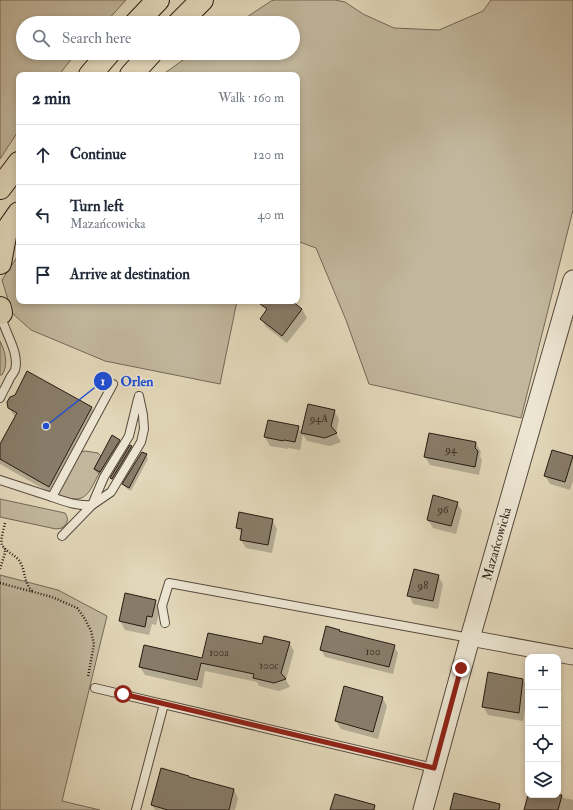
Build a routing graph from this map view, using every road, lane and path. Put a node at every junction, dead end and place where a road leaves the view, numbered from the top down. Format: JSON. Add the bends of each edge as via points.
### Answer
{"nodes":[{"id":1,"x":158,"y":0,"type":"edge"},
{"id":2,"x":202,"y":0,"type":"edge"},
{"id":3,"x":143,"y":16,"type":"edge"},
{"id":4,"x":187,"y":16,"type":"edge"},
{"id":5,"x":103,"y":60,"type":"edge"},
{"id":6,"x":145,"y":60,"type":"edge"},
{"id":7,"x":93,"y":72,"type":"edge"},
{"id":8,"x":134,"y":72,"type":"edge"},
{"id":9,"x":16,"y":167,"type":"edge"},
{"id":10,"x":0,"y":188,"type":"edge"},
{"id":11,"x":16,"y":217,"type":"edge"},
{"id":12,"x":3,"y":235,"type":"edge"},
{"id":13,"x":0,"y":263,"type":"edge"},
{"id":14,"x":573,"y":280,"type":"edge"},
{"id":15,"x":0,"y":311,"type":"edge"},
{"id":16,"x":113,"y":384,"type":"dead end"},
{"id":17,"x":0,"y":398,"type":"edge"},
{"id":18,"x":0,"y":480,"type":"edge"},
{"id":19,"x":52,"y":496,"type":"junction"},
{"id":20,"x":92,"y":505,"type":"junction"},
{"id":21,"x":5,"y":523,"type":"dead end"},
{"id":22,"x":62,"y":536,"type":"dead end"},
{"id":23,"x":5,"y":548,"type":"junction"},
{"id":24,"x":0,"y":569,"type":"edge"},
{"id":25,"x":0,"y":583,"type":"edge"},
{"id":26,"x":32,"y":592,"type":"junction"},
{"id":27,"x":165,"y":623,"type":"dead end"},
{"id":28,"x":470,"y":638,"type":"junction"},
{"id":29,"x":573,"y":657,"type":"edge"},
{"id":30,"x":95,"y":688,"type":"joint"},
{"id":31,"x":164,"y":704,"type":"junction"},
{"id":32,"x":434,"y":768,"type":"junction"},
{"id":33,"x":136,"y":810,"type":"edge"},
{"id":34,"x":423,"y":810,"type":"edge"}],
"edges":[{"from":1,"to":3,"type":"main road"},
{"from":2,"to":4,"type":"main road"},
{"from":5,"to":7,"type":"main road"},
{"from":6,"to":8,"type":"main road"},
{"from":9,"to":10,"type":"main road"},
{"from":11,"to":12,"type":"main road"},
{"from":12,"to":13,"type":"main road"},
{"from":14,"to":28,"type":"street","name":"Mazańcowicka"},
{"from":15,"to":17,"type":"lane","via":[[14,350],[15,370]]},
{"from":16,"to":19,"type":"lane"},
{"from":18,"to":19,"type":"lane"},
{"from":19,"to":20,"type":"lane","via":[[82,506]]},
{"from":20,"to":20,"type":"lane","via":[[111,492],[141,442],[144,429],[139,396],[129,436],[104,477]]},
{"from":20,"to":22,"type":"lane"},
{"from":21,"to":23,"type":"path","via":[[2,544]]},
{"from":23,"to":24,"type":"path"},
{"from":23,"to":26,"type":"path","via":[[20,562],[27,586]]},
{"from":25,"to":26,"type":"path"},
{"from":26,"to":30,"type":"path","via":[[77,608],[86,619],[94,644],[87,676],[88,684]]},
{"from":27,"to":28,"type":"lane","via":[[162,606],[169,583]]},
{"from":28,"to":29,"type":"street"},
{"from":28,"to":32,"type":"street","name":"Mazańcowicka"},
{"from":30,"to":31,"type":"lane"},
{"from":31,"to":32,"type":"lane"},
{"from":31,"to":33,"type":"lane"},
{"from":32,"to":34,"type":"street","name":"Mazańcowicka"}]}
